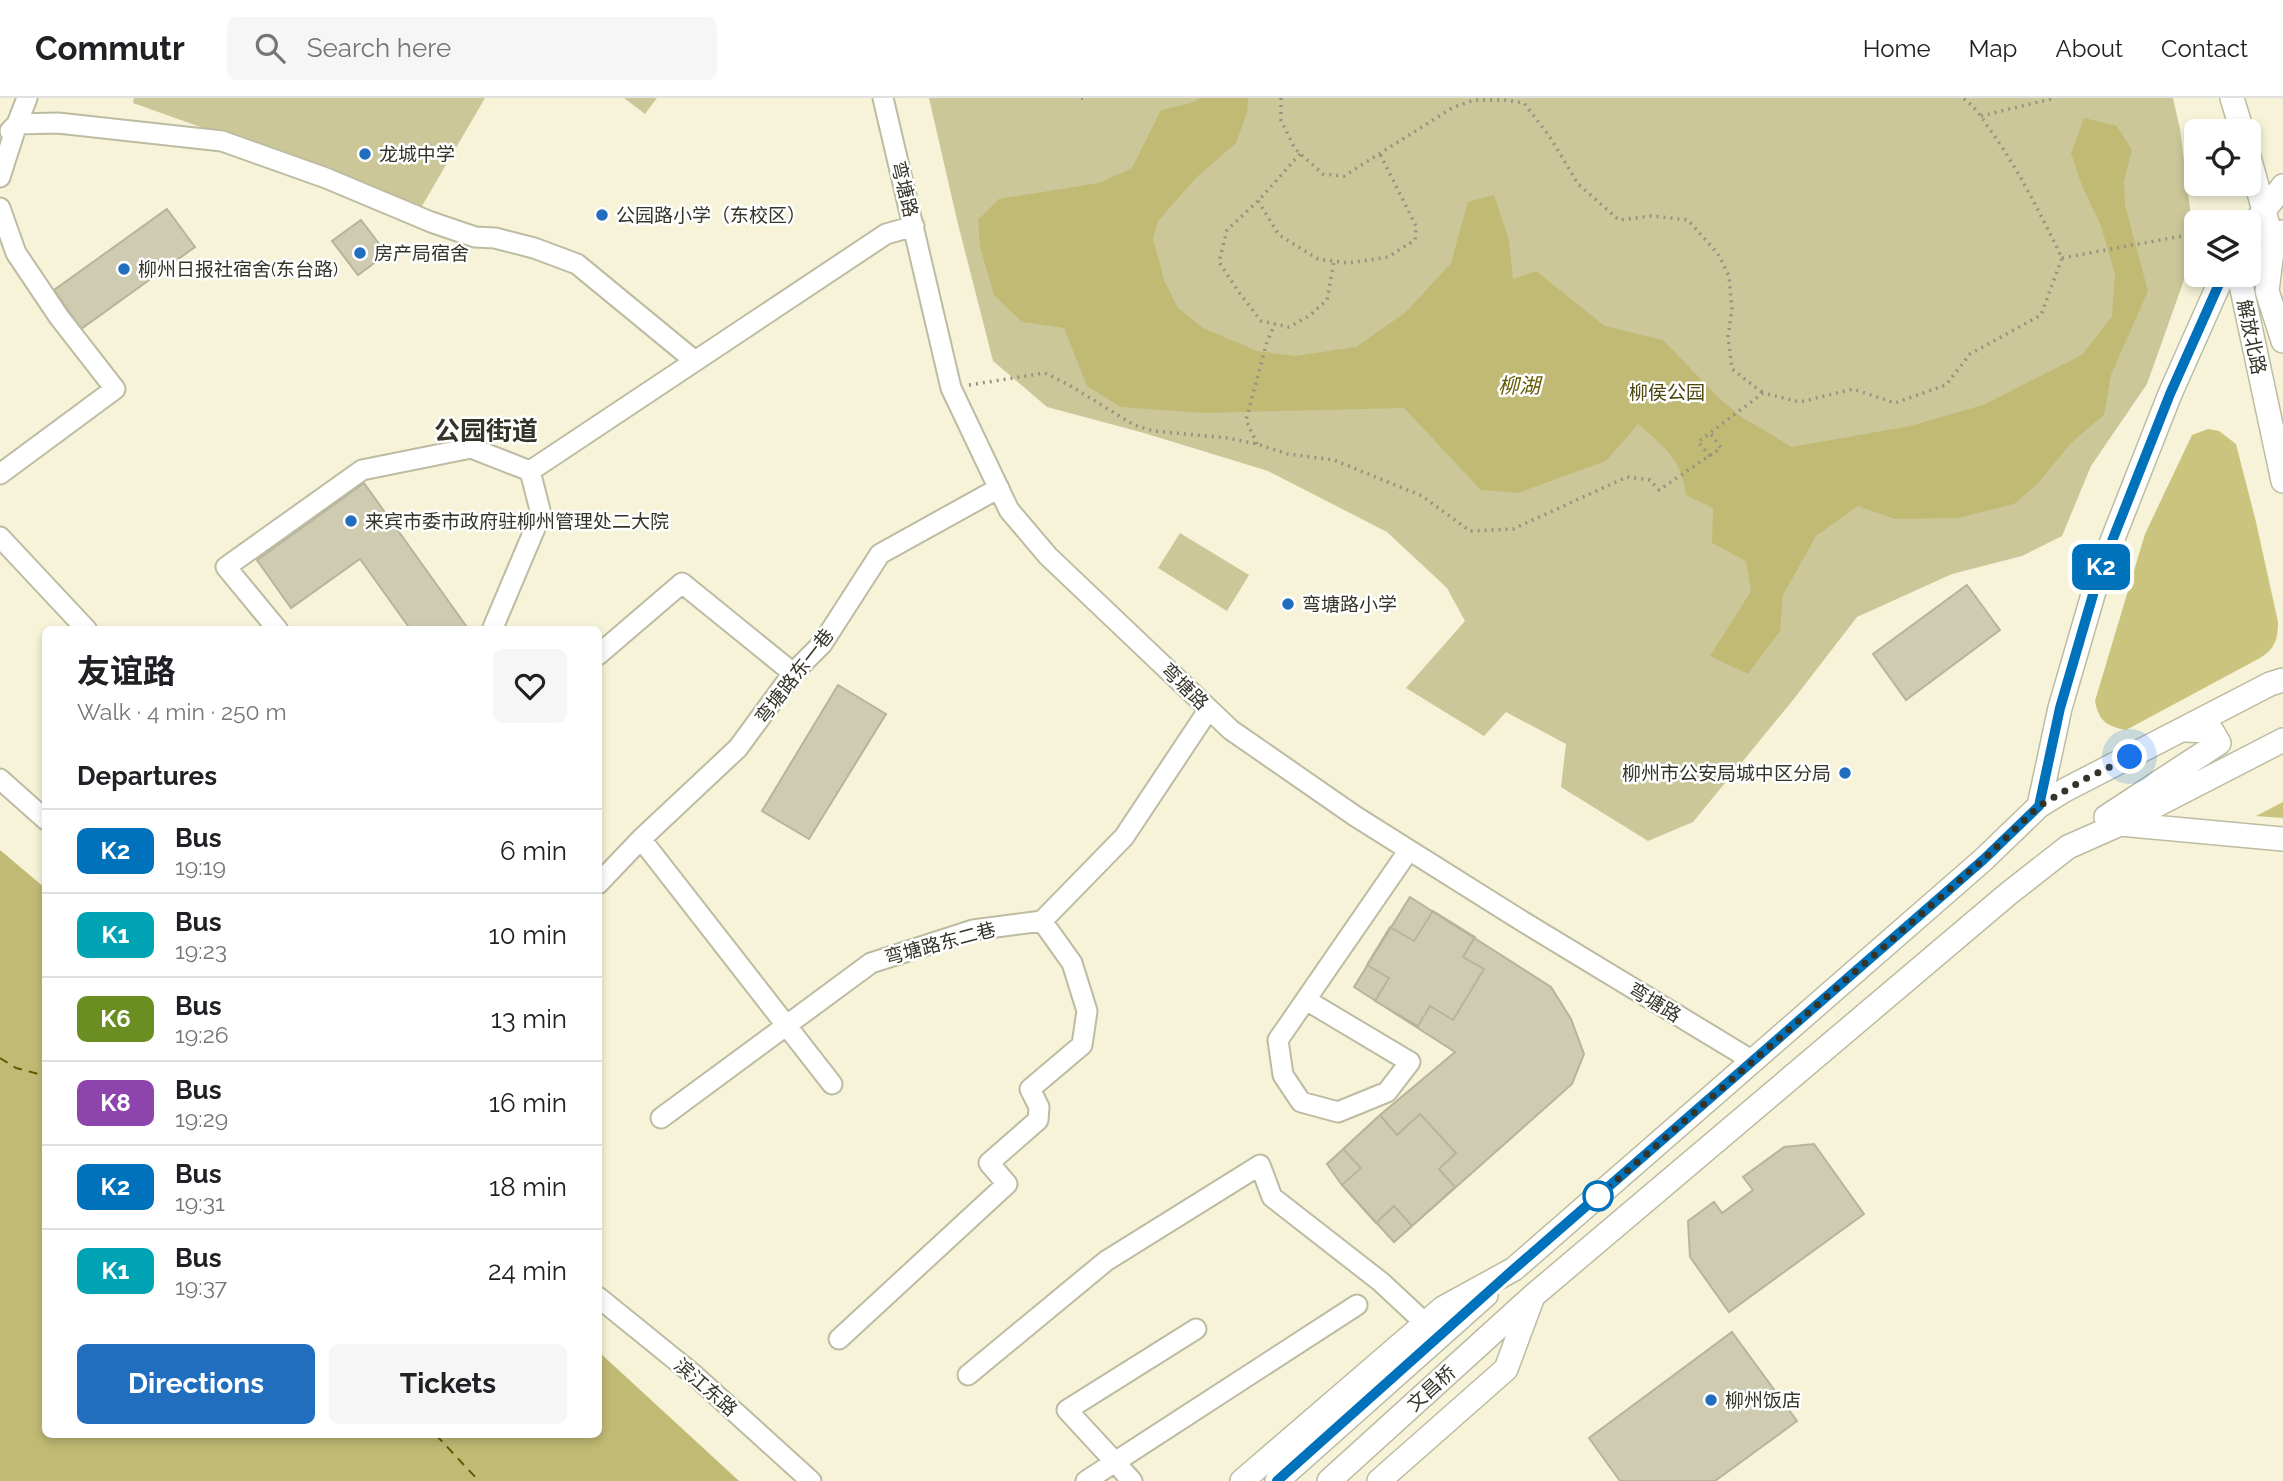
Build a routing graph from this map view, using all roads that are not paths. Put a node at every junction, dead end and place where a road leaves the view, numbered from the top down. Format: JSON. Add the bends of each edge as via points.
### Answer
{"nodes":[{"id":1,"x":27,"y":98,"type":"edge"},
{"id":2,"x":883,"y":98,"type":"edge"},
{"id":3,"x":2232,"y":98,"type":"edge"},
{"id":4,"x":2238,"y":119,"type":"edge"},
{"id":5,"x":17,"y":124,"type":"junction"},
{"id":6,"x":0,"y":142,"type":"edge"},
{"id":7,"x":0,"y":177,"type":"edge"},
{"id":8,"x":2283,"y":186,"type":"edge"},
{"id":9,"x":2260,"y":196,"type":"edge"},
{"id":10,"x":0,"y":208,"type":"edge"},
{"id":11,"x":2264,"y":211,"type":"junction"},
{"id":12,"x":2261,"y":215,"type":"edge"},
{"id":13,"x":914,"y":226,"type":"junction"},
{"id":14,"x":2278,"y":237,"type":"edge"},
{"id":15,"x":2218,"y":287,"type":"edge"},
{"id":16,"x":2242,"y":287,"type":"edge"},
{"id":17,"x":2283,"y":341,"type":"edge"},
{"id":18,"x":695,"y":360,"type":"junction"},
{"id":19,"x":530,"y":471,"type":"junction"},
{"id":20,"x":0,"y":474,"type":"edge"},
{"id":21,"x":2283,"y":481,"type":"edge"},
{"id":22,"x":999,"y":488,"type":"junction"},
{"id":23,"x":0,"y":537,"type":"edge"},
{"id":24,"x":83,"y":626,"type":"edge"},
{"id":25,"x":275,"y":626,"type":"edge"},
{"id":26,"x":494,"y":626,"type":"edge"},
{"id":27,"x":602,"y":652,"type":"edge"},
{"id":28,"x":793,"y":673,"type":"junction"},
{"id":29,"x":2283,"y":680,"type":"edge"},
{"id":30,"x":1209,"y":709,"type":"junction"},
{"id":31,"x":2184,"y":730,"type":"junction"},
{"id":32,"x":2283,"y":740,"type":"edge"},
{"id":33,"x":0,"y":779,"type":"edge"},
{"id":34,"x":2039,"y":806,"type":"junction"},
{"id":35,"x":42,"y":816,"type":"edge"},
{"id":36,"x":2120,"y":824,"type":"junction"},
{"id":37,"x":641,"y":839,"type":"junction"},
{"id":38,"x":2283,"y":839,"type":"edge"},
{"id":39,"x":2068,"y":847,"type":"junction"},
{"id":40,"x":1409,"y":850,"type":"junction"},
{"id":41,"x":602,"y":880,"type":"edge"},
{"id":42,"x":1042,"y":921,"type":"junction"},
{"id":43,"x":1306,"y":1000,"type":"junction"},
{"id":44,"x":788,"y":1026,"type":"junction"},
{"id":45,"x":1753,"y":1060,"type":"junction"},
{"id":46,"x":832,"y":1084,"type":"dead end"},
{"id":47,"x":661,"y":1118,"type":"dead end"},
{"id":48,"x":1514,"y":1269,"type":"junction"},
{"id":49,"x":1534,"y":1296,"type":"junction"},
{"id":50,"x":602,"y":1300,"type":"edge"},
{"id":51,"x":1357,"y":1305,"type":"dead end"},
{"id":52,"x":1425,"y":1323,"type":"junction"},
{"id":53,"x":1196,"y":1329,"type":"dead end"},
{"id":54,"x":839,"y":1339,"type":"dead end"},
{"id":55,"x":968,"y":1375,"type":"dead end"},
{"id":56,"x":1115,"y":1462,"type":"junction"},
{"id":57,"x":810,"y":1481,"type":"edge"},
{"id":58,"x":1086,"y":1481,"type":"edge"},
{"id":59,"x":1132,"y":1481,"type":"edge"},
{"id":60,"x":1242,"y":1481,"type":"edge"},
{"id":61,"x":1277,"y":1481,"type":"edge"},
{"id":62,"x":1329,"y":1481,"type":"edge"},
{"id":63,"x":1379,"y":1481,"type":"edge"}],
"edges":[{"from":1,"to":5,"type":"street"},
{"from":2,"to":13,"type":"street","name":"弯塘路"},
{"from":3,"to":4,"type":"main road"},
{"from":5,"to":6,"type":"street"},
{"from":5,"to":7,"type":"street"},
{"from":5,"to":18,"type":"street","via":[[58,123],[222,141],[453,230],[534,247],[577,264]]},
{"from":8,"to":11,"type":"main road"},
{"from":9,"to":11,"type":"main road","name":"解放北路"},
{"from":10,"to":20,"type":"street","via":[[16,253],[115,389]]},
{"from":11,"to":12,"type":"main road"},
{"from":11,"to":14,"type":"main road","name":"解放北路"},
{"from":13,"to":18,"type":"street","via":[[886,234]]},
{"from":13,"to":22,"type":"street","name":"弯塘路","via":[[951,388]]},
{"from":14,"to":17,"type":"main road","name":"解放北路","via":[[2267,291]]},
{"from":15,"to":34,"type":"main road","via":[[2099,574],[2060,708]]},
{"from":16,"to":21,"type":"main road","name":"解放北路"},
{"from":18,"to":19,"type":"street"},
{"from":19,"to":25,"type":"street","via":[[471,448],[362,470],[226,567]]},
{"from":19,"to":26,"type":"street","via":[[541,514]]},
{"from":22,"to":28,"type":"street","name":"弯塘路东一巷","via":[[880,554],[822,644]]},
{"from":22,"to":30,"type":"street","name":"弯塘路","via":[[1009,510],[1048,556]]},
{"from":23,"to":24,"type":"street"},
{"from":27,"to":28,"type":"street","via":[[682,583]]},
{"from":28,"to":37,"type":"street","name":"弯塘路东一巷","via":[[738,748]]},
{"from":29,"to":31,"type":"main road"},
{"from":30,"to":40,"type":"street","name":"弯塘路","via":[[1231,730]]},
{"from":30,"to":42,"type":"street","via":[[1124,837]]},
{"from":31,"to":34,"type":"main road"},
{"from":31,"to":39,"type":"main road","via":[[2212,731],[2219,743],[2080,834]]},
{"from":32,"to":36,"type":"main road"},
{"from":33,"to":35,"type":"street"},
{"from":34,"to":45,"type":"main road"},
{"from":36,"to":38,"type":"main road"},
{"from":36,"to":39,"type":"main road"},
{"from":37,"to":41,"type":"street","name":"弯塘路东一巷"},
{"from":37,"to":44,"type":"street"},
{"from":39,"to":49,"type":"main road","name":"文昌桥","via":[[1997,902]]},
{"from":40,"to":43,"type":"street"},
{"from":40,"to":45,"type":"street","name":"弯塘路"},
{"from":42,"to":44,"type":"street","name":"弯塘路东二巷","via":[[973,930],[871,963]]},
{"from":42,"to":54,"type":"street","via":[[1072,963],[1087,1011],[1082,1045],[1030,1089],[1039,1107],[1038,1120],[989,1163],[1007,1184]]},
{"from":43,"to":43,"type":"street","via":[[1278,1040],[1283,1075],[1301,1102],[1338,1112],[1387,1093],[1410,1062]]},
{"from":44,"to":46,"type":"street"},
{"from":44,"to":47,"type":"street","name":"弯塘路东二巷"},
{"from":45,"to":48,"type":"main road"},
{"from":48,"to":52,"type":"main road"},
{"from":48,"to":61,"type":"main road","name":"文昌桥"},
{"from":49,"to":62,"type":"main road","name":"文昌桥"},
{"from":49,"to":63,"type":"main road","via":[[1506,1368]]},
{"from":50,"to":57,"type":"street","name":"滨江东路","via":[[693,1374]]},
{"from":51,"to":56,"type":"street"},
{"from":52,"to":55,"type":"street","via":[[1381,1282],[1272,1197],[1260,1165],[1107,1261]]},
{"from":52,"to":60,"type":"main road"},
{"from":53,"to":56,"type":"street","via":[[1067,1410]]},
{"from":56,"to":58,"type":"street"},
{"from":56,"to":59,"type":"street"}]}
